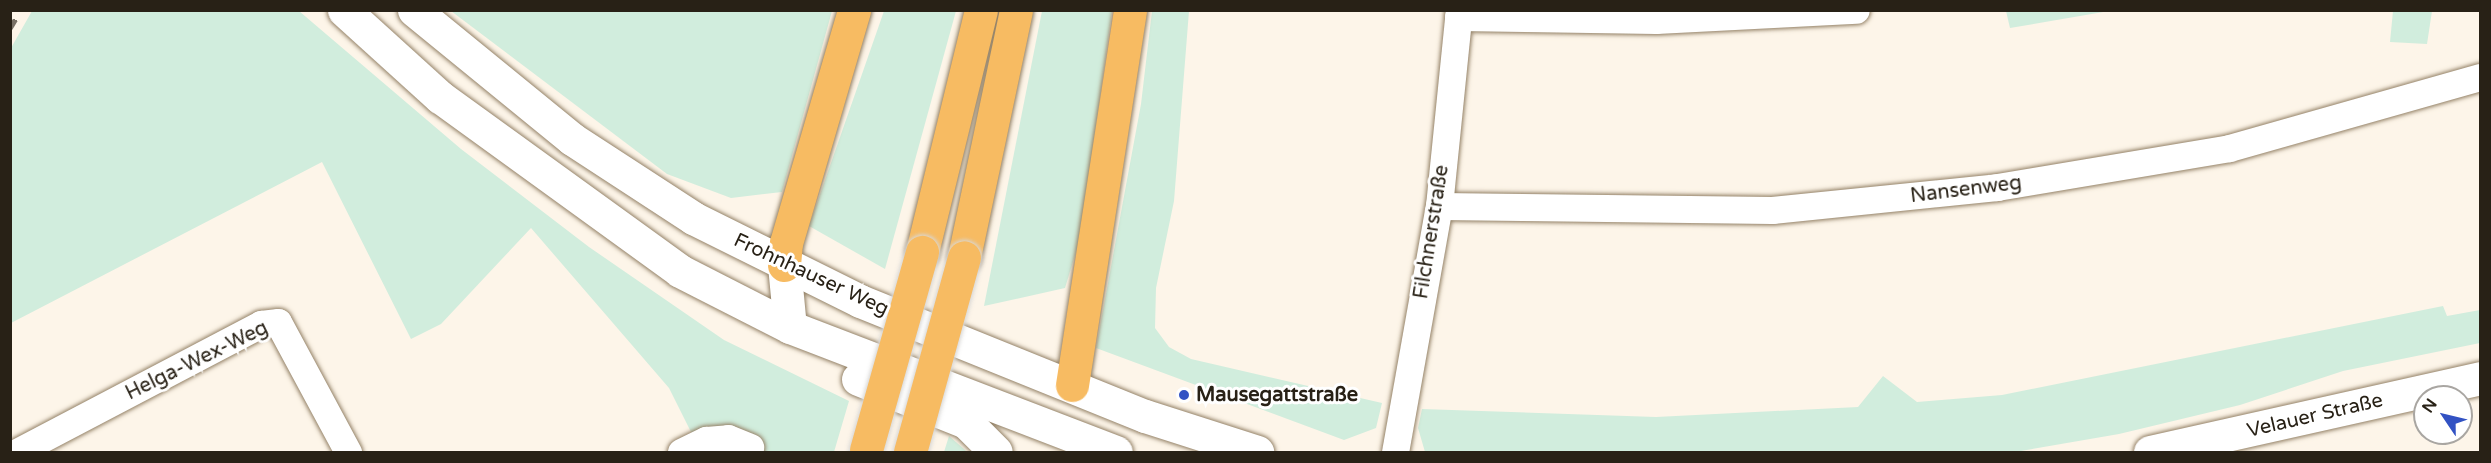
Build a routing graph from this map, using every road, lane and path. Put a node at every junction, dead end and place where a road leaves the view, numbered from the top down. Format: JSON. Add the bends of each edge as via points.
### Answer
{"nodes":[{"id":1,"x":344,"y":10,"type":"edge"},
{"id":2,"x":414,"y":10,"type":"edge"},
{"id":3,"x":854,"y":10,"type":"edge"},
{"id":4,"x":981,"y":10,"type":"edge"},
{"id":5,"x":1016,"y":10,"type":"edge"},
{"id":6,"x":1130,"y":10,"type":"edge"},
{"id":7,"x":1856,"y":10,"type":"edge"},
{"id":8,"x":1458,"y":14,"type":"edge"},
{"id":9,"x":2481,"y":77,"type":"edge"},
{"id":10,"x":1439,"y":206,"type":"junction"},
{"id":11,"x":784,"y":265,"type":"junction"},
{"id":12,"x":680,"y":271,"type":"junction"},
{"id":13,"x":790,"y":327,"type":"junction"},
{"id":14,"x":2481,"y":378,"type":"edge"},
{"id":15,"x":1072,"y":385,"type":"junction"},
{"id":16,"x":1060,"y":443,"type":"edge"},
{"id":17,"x":750,"y":447,"type":"dead end"},
{"id":18,"x":865,"y":451,"type":"edge"},
{"id":19,"x":17,"y":453,"type":"edge"},
{"id":20,"x":348,"y":453,"type":"edge"},
{"id":21,"x":681,"y":453,"type":"edge"},
{"id":22,"x":910,"y":453,"type":"edge"},
{"id":23,"x":996,"y":453,"type":"edge"},
{"id":24,"x":1116,"y":453,"type":"edge"},
{"id":25,"x":1257,"y":453,"type":"edge"},
{"id":26,"x":1395,"y":453,"type":"edge"},
{"id":27,"x":2150,"y":453,"type":"edge"}],
"edges":[{"from":1,"to":12,"type":"main road","via":[[440,97]]},
{"from":2,"to":11,"type":"main road","name":"Frohnhauser Weg","via":[[572,139],[693,218]]},
{"from":3,"to":11,"type":"highway","via":[[786,243]]},
{"from":4,"to":18,"type":"highway","bridge":true,"via":[[922,252]]},
{"from":5,"to":22,"type":"highway","bridge":true,"via":[[964,257]]},
{"from":6,"to":15,"type":"highway"},
{"from":7,"to":8,"type":"street","via":[[1656,20]]},
{"from":8,"to":10,"type":"street","name":"Filchnerstraße"},
{"from":9,"to":10,"type":"street","name":"Nansenweg","via":[[2229,148],[1985,189],[1772,210]]},
{"from":10,"to":26,"type":"street","name":"Filchnerstraße"},
{"from":11,"to":13,"type":"main road"},
{"from":11,"to":15,"type":"main road","name":"Frohnhauser Weg"},
{"from":12,"to":13,"type":"main road"},
{"from":12,"to":23,"type":"main road","via":[[724,316],[760,339],[966,422]]},
{"from":13,"to":16,"type":"main road"},
{"from":14,"to":27,"type":"main road","name":"Velauer Straße"},
{"from":15,"to":16,"type":"main road"},
{"from":15,"to":25,"type":"main road","name":"Frohnhauser Weg","via":[[1165,423]]},
{"from":16,"to":24,"type":"main road"},
{"from":17,"to":21,"type":"street","via":[[728,438],[706,440]]},
{"from":19,"to":20,"type":"street","name":"Helga-Wex-Weg","via":[[261,324],[278,322]]}]}
